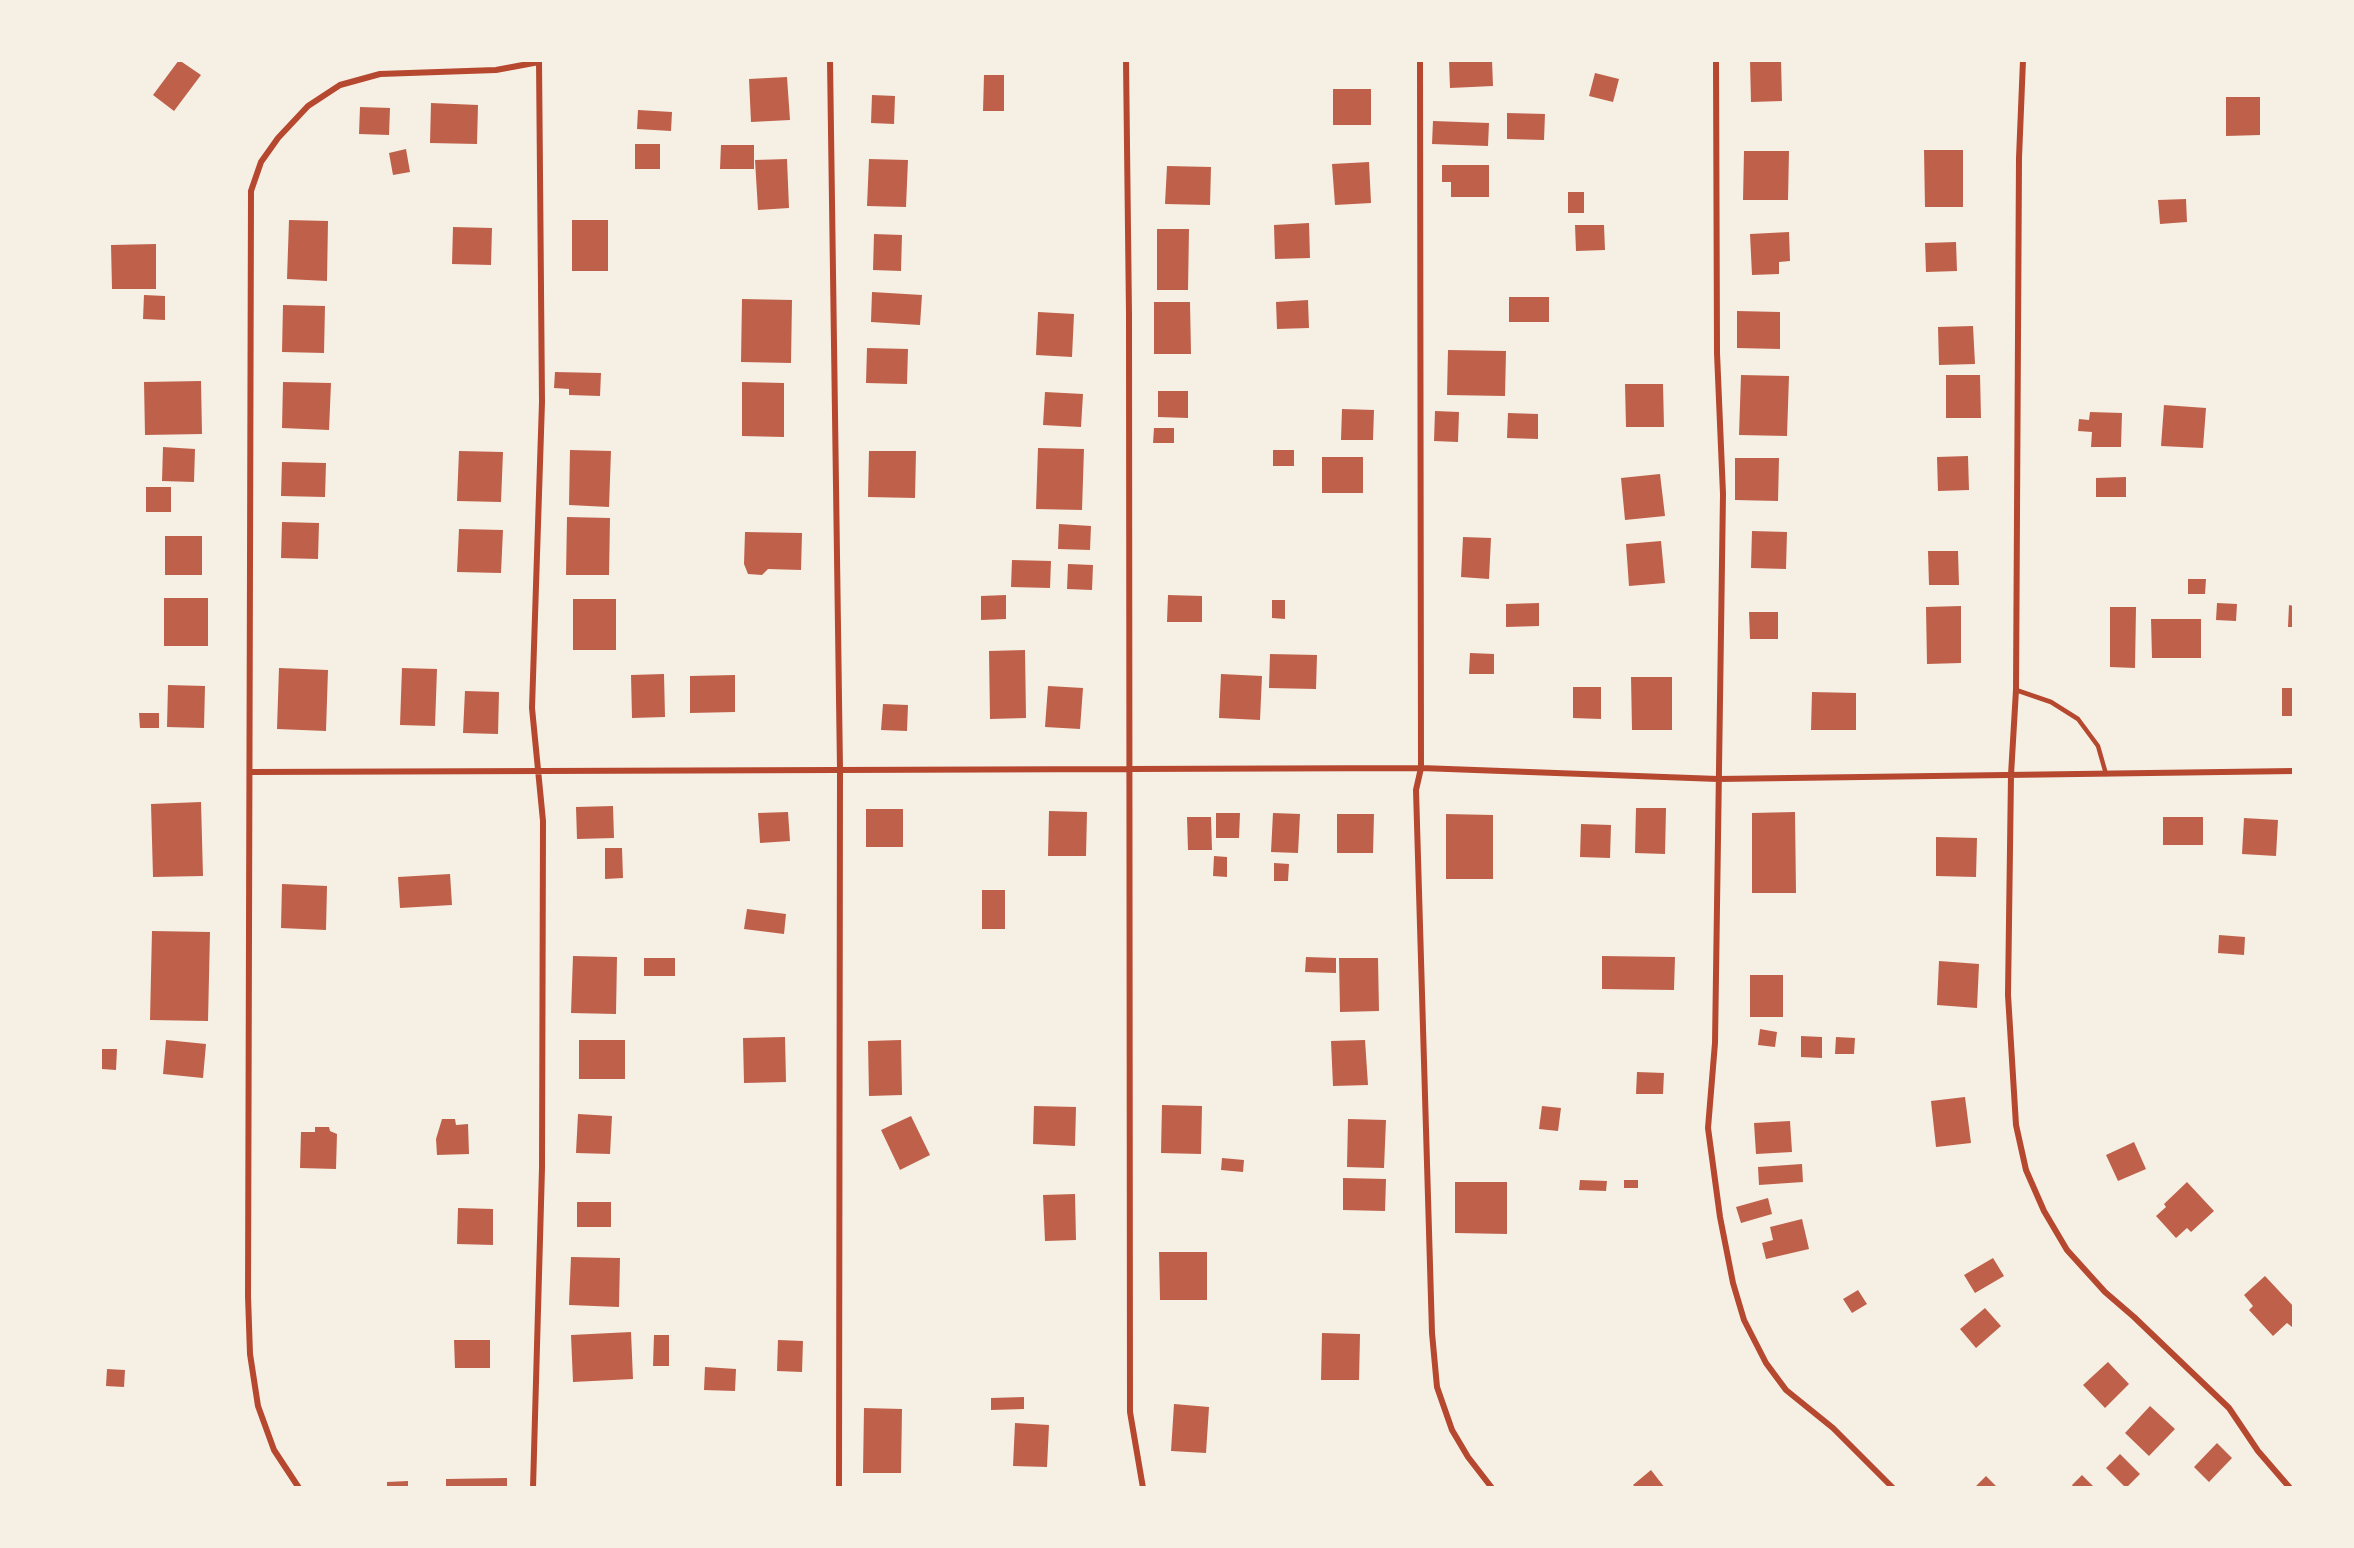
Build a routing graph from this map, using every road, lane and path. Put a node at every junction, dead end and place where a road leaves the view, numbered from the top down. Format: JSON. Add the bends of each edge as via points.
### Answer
{"nodes":[{"id":1,"x":830,"y":60,"type":"edge"},
{"id":2,"x":1126,"y":60,"type":"edge"},
{"id":3,"x":1420,"y":60,"type":"edge"},
{"id":4,"x":1716,"y":60,"type":"edge"},
{"id":5,"x":2023,"y":60,"type":"edge"},
{"id":6,"x":539,"y":61,"type":"edge"},
{"id":7,"x":2016,"y":690,"type":"junction"},
{"id":8,"x":1421,"y":768,"type":"junction"},
{"id":9,"x":840,"y":769,"type":"junction"},
{"id":10,"x":1129,"y":769,"type":"junction"},
{"id":11,"x":2294,"y":771,"type":"edge"},
{"id":12,"x":250,"y":772,"type":"junction"},
{"id":13,"x":537,"y":773,"type":"junction"},
{"id":14,"x":2106,"y":774,"type":"junction"},
{"id":15,"x":2011,"y":775,"type":"junction"},
{"id":16,"x":1718,"y":779,"type":"junction"},
{"id":17,"x":299,"y":1488,"type":"edge"},
{"id":18,"x":533,"y":1488,"type":"edge"},
{"id":19,"x":839,"y":1488,"type":"edge"},
{"id":20,"x":1143,"y":1488,"type":"edge"},
{"id":21,"x":1492,"y":1488,"type":"edge"},
{"id":22,"x":1893,"y":1488,"type":"edge"},
{"id":23,"x":2290,"y":1488,"type":"edge"}],
"edges":[{"from":1,"to":9,"type":"street"},
{"from":2,"to":10,"type":"street"},
{"from":3,"to":8,"type":"street"},
{"from":4,"to":16,"type":"street","via":[[1717,353],[1723,494]]},
{"from":5,"to":7,"type":"street"},
{"from":6,"to":12,"type":"street","via":[[496,70],[380,74],[340,86],[308,106],[261,162],[251,191],[249,252]]},
{"from":6,"to":13,"type":"street","via":[[542,402],[532,708]]},
{"from":7,"to":14,"type":"lane","via":[[2051,702],[2078,719],[2098,746]]},
{"from":7,"to":15,"type":"street"},
{"from":8,"to":10,"type":"street"},
{"from":8,"to":16,"type":"street"},
{"from":8,"to":21,"type":"street","via":[[1416,790],[1432,1333],[1437,1387],[1452,1430]]},
{"from":9,"to":10,"type":"street"},
{"from":9,"to":13,"type":"street"},
{"from":9,"to":19,"type":"street"},
{"from":10,"to":20,"type":"street","via":[[1130,1412]]},
{"from":11,"to":14,"type":"street"},
{"from":12,"to":13,"type":"street"},
{"from":12,"to":17,"type":"street","via":[[250,1354],[258,1406],[274,1450]]},
{"from":13,"to":18,"type":"street","via":[[543,821],[543,1144]]},
{"from":14,"to":15,"type":"street"},
{"from":15,"to":16,"type":"street"},
{"from":15,"to":23,"type":"street","via":[[2008,995],[2016,1125],[2026,1170],[2067,1250],[2105,1292],[2229,1408],[2258,1451]]},
{"from":16,"to":22,"type":"street","via":[[1714,1043],[1708,1128],[1733,1282],[1744,1320],[1766,1363],[1786,1390],[1833,1428]]}]}
